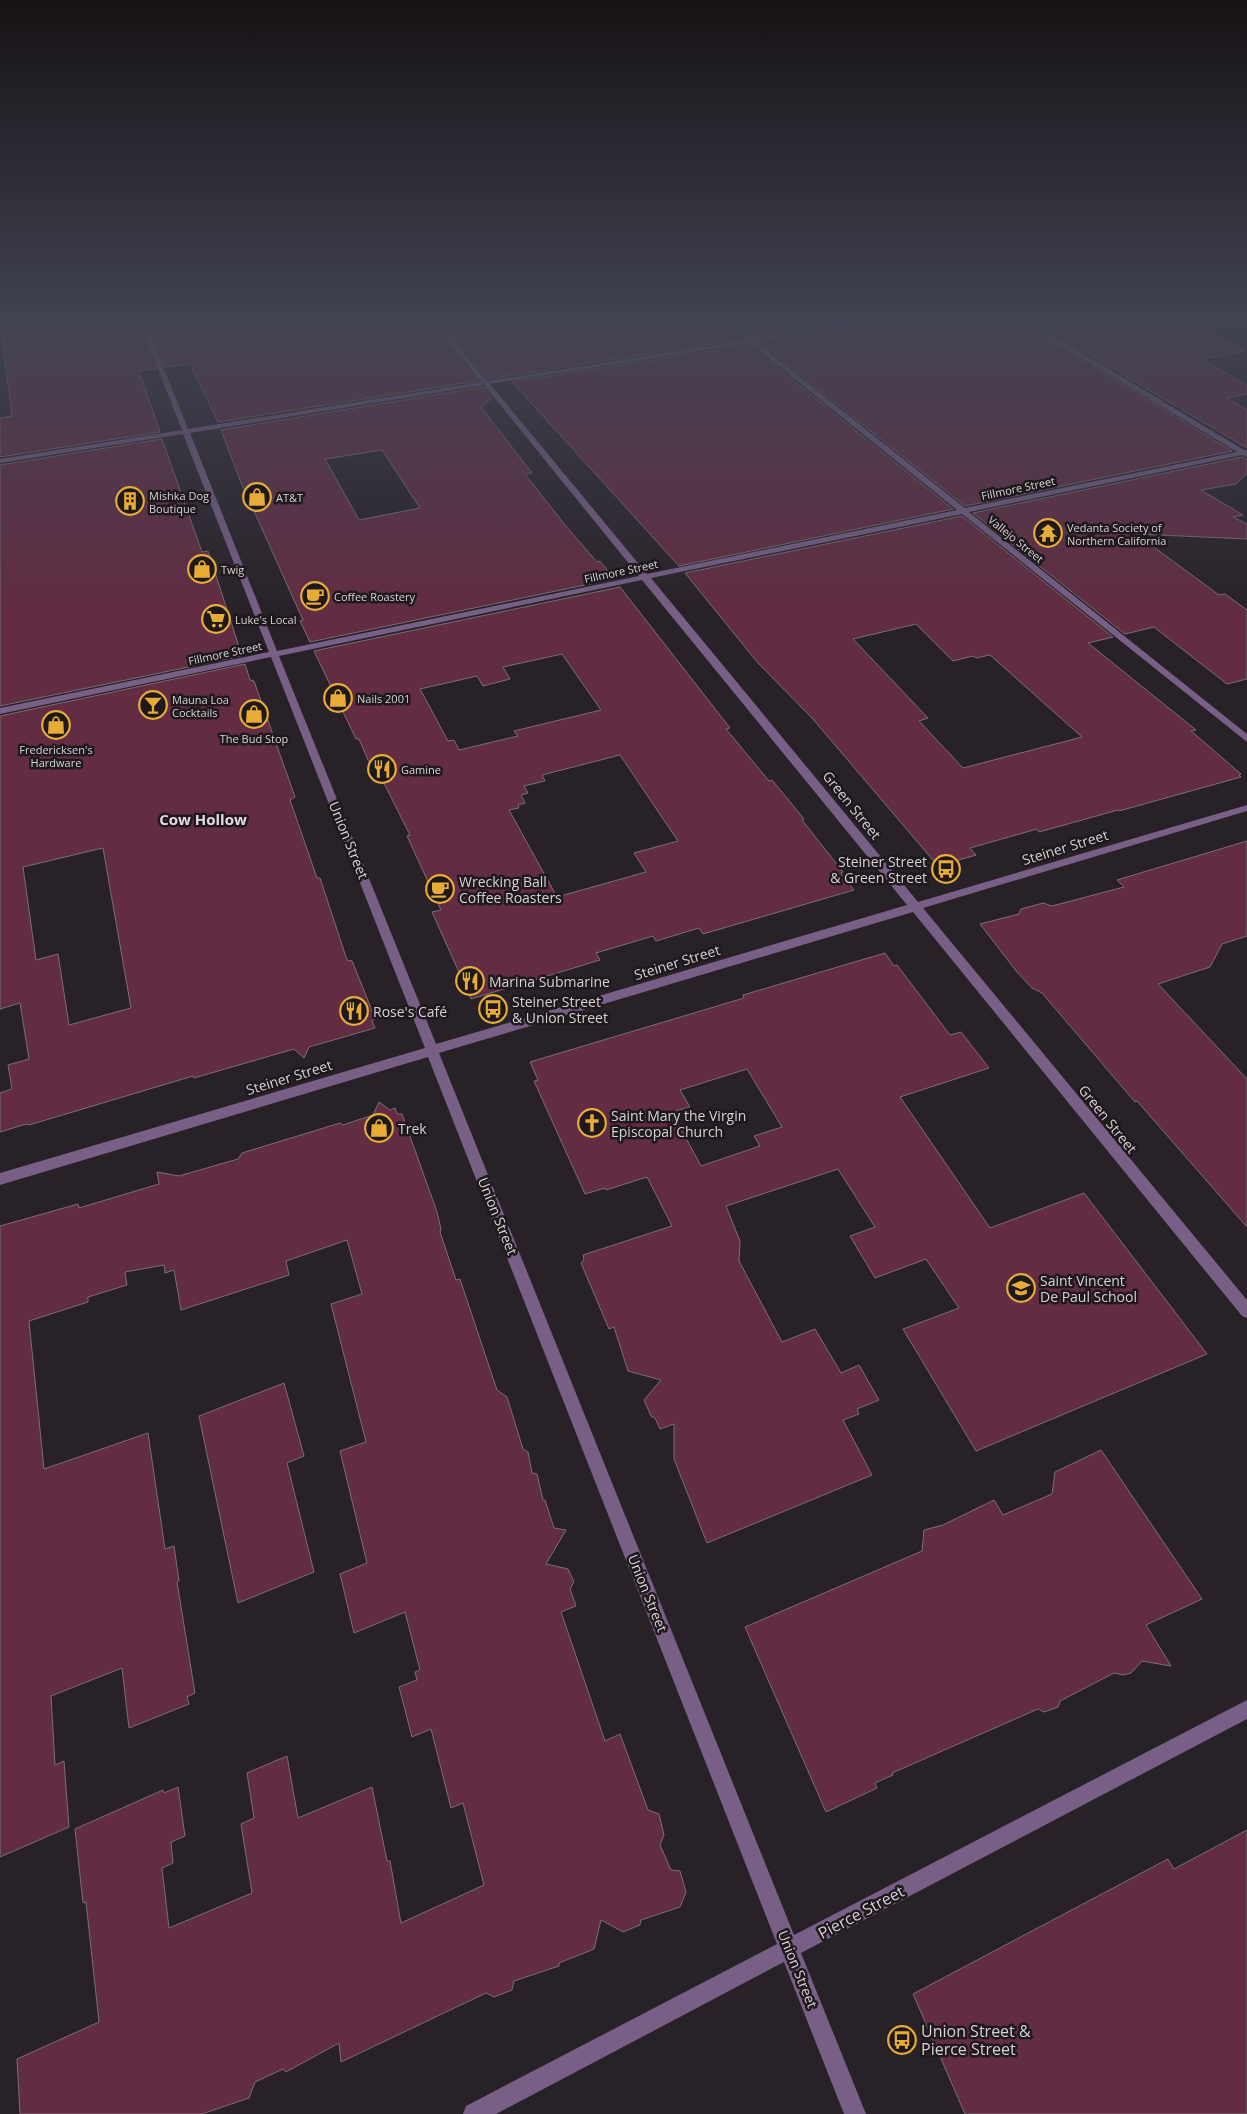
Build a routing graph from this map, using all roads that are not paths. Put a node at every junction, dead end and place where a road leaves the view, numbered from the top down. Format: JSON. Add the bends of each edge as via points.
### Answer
{"nodes":[{"id":1,"x":181,"y":418,"type":"edge"},
{"id":2,"x":269,"y":418,"type":"edge"},
{"id":3,"x":514,"y":418,"type":"edge"},
{"id":4,"x":847,"y":418,"type":"edge"},
{"id":5,"x":1186,"y":418,"type":"edge"},
{"id":6,"x":186,"y":431,"type":"junction"},
{"id":7,"x":1246,"y":453,"type":"edge"},
{"id":8,"x":0,"y":460,"type":"edge"},
{"id":9,"x":963,"y":511,"type":"junction"},
{"id":10,"x":645,"y":577,"type":"junction"},
{"id":11,"x":274,"y":654,"type":"junction"},
{"id":12,"x":0,"y":711,"type":"edge"},
{"id":13,"x":1247,"y":739,"type":"edge"},
{"id":14,"x":1247,"y":808,"type":"edge"},
{"id":15,"x":915,"y":906,"type":"junction"},
{"id":16,"x":432,"y":1050,"type":"junction"},
{"id":17,"x":0,"y":1179,"type":"edge"},
{"id":18,"x":1247,"y":1311,"type":"edge"},
{"id":19,"x":1247,"y":1709,"type":"edge"},
{"id":20,"x":790,"y":1949,"type":"junction"},
{"id":21,"x":474,"y":2114,"type":"edge"},
{"id":22,"x":855,"y":2114,"type":"edge"}],
"edges":[{"from":1,"to":6,"type":"street","name":"Union Street"},
{"from":2,"to":6,"type":"street"},
{"from":3,"to":10,"type":"street","name":"Green Street"},
{"from":4,"to":9,"type":"street","name":"Vallejo Street"},
{"from":5,"to":7,"type":"street"},
{"from":6,"to":8,"type":"street"},
{"from":6,"to":11,"type":"street","name":"Union Street"},
{"from":7,"to":9,"type":"street","name":"Fillmore Street"},
{"from":9,"to":10,"type":"street","name":"Fillmore Street"},
{"from":9,"to":13,"type":"street","name":"Vallejo Street"},
{"from":10,"to":11,"type":"street","name":"Fillmore Street"},
{"from":10,"to":15,"type":"street","name":"Green Street"},
{"from":11,"to":12,"type":"street","name":"Fillmore Street"},
{"from":11,"to":16,"type":"street","name":"Union Street"},
{"from":14,"to":15,"type":"street","name":"Steiner Street"},
{"from":15,"to":16,"type":"street","name":"Steiner Street"},
{"from":15,"to":18,"type":"street","name":"Green Street"},
{"from":16,"to":17,"type":"street","name":"Steiner Street"},
{"from":16,"to":20,"type":"street","name":"Union Street"},
{"from":19,"to":20,"type":"street","name":"Pierce Street"},
{"from":20,"to":21,"type":"street","name":"Pierce Street"},
{"from":20,"to":22,"type":"street","name":"Union Street"}]}
